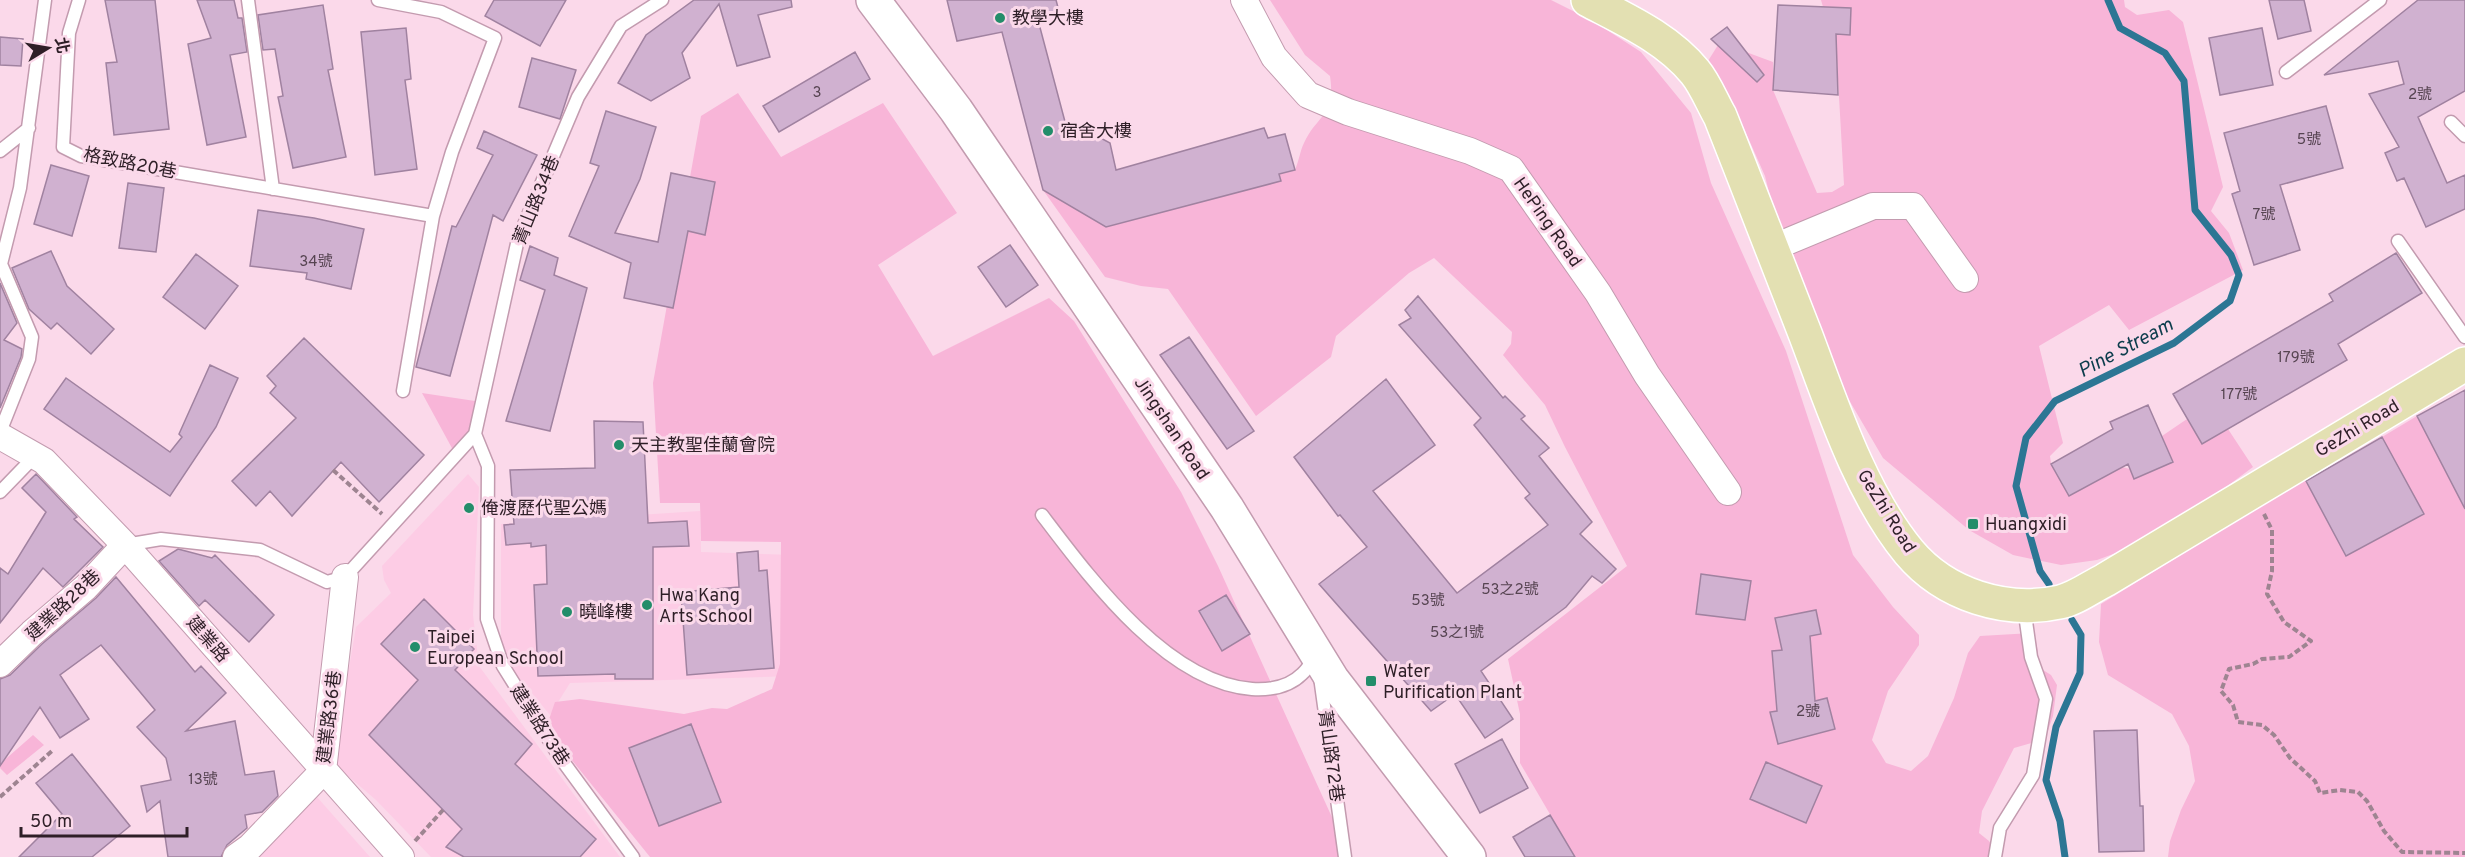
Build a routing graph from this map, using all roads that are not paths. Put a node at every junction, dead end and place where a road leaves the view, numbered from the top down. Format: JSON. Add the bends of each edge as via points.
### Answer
{"nodes":[{"id":1,"x":45,"y":0,"type":"edge"},
{"id":2,"x":79,"y":0,"type":"edge"},
{"id":3,"x":248,"y":0,"type":"edge"},
{"id":4,"x":378,"y":0,"type":"edge"},
{"id":5,"x":662,"y":0,"type":"edge"},
{"id":6,"x":873,"y":0,"type":"edge"},
{"id":7,"x":1244,"y":0,"type":"edge"},
{"id":8,"x":1588,"y":0,"type":"edge"},
{"id":9,"x":2380,"y":0,"type":"edge"},
{"id":10,"x":2286,"y":72,"type":"dead end"},
{"id":11,"x":2451,"y":122,"type":"dead end"},
{"id":12,"x":29,"y":128,"type":"junction"},
{"id":13,"x":2465,"y":136,"type":"edge"},
{"id":14,"x":0,"y":151,"type":"edge"},
{"id":15,"x":273,"y":189,"type":"junction"},
{"id":16,"x":433,"y":216,"type":"junction"},
{"id":17,"x":2398,"y":241,"type":"dead end"},
{"id":18,"x":1772,"y":248,"type":"junction"},
{"id":19,"x":1965,"y":279,"type":"dead end"},
{"id":20,"x":2465,"y":338,"type":"edge"},
{"id":21,"x":2465,"y":364,"type":"edge"},
{"id":22,"x":403,"y":391,"type":"dead end"},
{"id":23,"x":0,"y":434,"type":"edge"},
{"id":24,"x":475,"y":434,"type":"junction"},
{"id":25,"x":35,"y":456,"type":"junction"},
{"id":26,"x":0,"y":492,"type":"edge"},
{"id":27,"x":1728,"y":492,"type":"dead end"},
{"id":28,"x":1042,"y":515,"type":"dead end"},
{"id":29,"x":125,"y":545,"type":"junction"},
{"id":30,"x":345,"y":577,"type":"junction"},
{"id":31,"x":2024,"y":606,"type":"junction"},
{"id":32,"x":1317,"y":654,"type":"junction"},
{"id":33,"x":0,"y":664,"type":"edge"},
{"id":34,"x":323,"y":771,"type":"junction"},
{"id":35,"x":236,"y":857,"type":"edge"},
{"id":36,"x":401,"y":857,"type":"edge"},
{"id":37,"x":633,"y":857,"type":"edge"},
{"id":38,"x":1345,"y":857,"type":"edge"},
{"id":39,"x":1469,"y":857,"type":"edge"},
{"id":40,"x":1995,"y":857,"type":"edge"}],
"edges":[{"from":1,"to":12,"type":"lane"},
{"from":2,"to":15,"type":"lane","name":"格致路20巷","via":[[69,33],[63,147],[81,156]]},
{"from":3,"to":15,"type":"lane"},
{"from":4,"to":16,"type":"lane","via":[[441,12],[495,38],[452,152]]},
{"from":5,"to":24,"type":"lane","name":"菁山路34巷","via":[[621,26],[578,97],[518,239]]},
{"from":6,"to":32,"type":"street","name":"Jingshan Road","via":[[956,110],[1220,498]]},
{"from":7,"to":27,"type":"street","name":"HePing Road","via":[[1274,57],[1308,95],[1511,169],[1598,293],[1647,375]]},
{"from":8,"to":18,"type":"main road","name":"GeZhi Road","via":[[1672,48],[1696,73],[1720,116]]},
{"from":9,"to":10,"type":"lane"},
{"from":11,"to":13,"type":"lane"},
{"from":12,"to":14,"type":"lane"},
{"from":12,"to":23,"type":"lane","via":[[20,188],[1,264],[32,337],[29,359]]},
{"from":15,"to":16,"type":"lane","name":"格致路20巷"},
{"from":16,"to":22,"type":"lane"},
{"from":17,"to":20,"type":"lane"},
{"from":18,"to":19,"type":"street","via":[[1873,206],[1913,206]]},
{"from":18,"to":31,"type":"main road","name":"GeZhi Road","via":[[1851,452],[1909,552],[1942,582],[1979,600]]},
{"from":21,"to":31,"type":"main road","name":"GeZhi Road","via":[[2105,580],[2062,602]]},
{"from":23,"to":25,"type":"street","name":"建業路"},
{"from":24,"to":30,"type":"lane"},
{"from":24,"to":37,"type":"lane","name":"建業路73巷","via":[[488,466],[486,619],[502,666],[558,756]]},
{"from":25,"to":26,"type":"lane"},
{"from":25,"to":29,"type":"street","name":"建業路"},
{"from":28,"to":32,"type":"lane","via":[[1123,613],[1175,660],[1200,676],[1232,688],[1272,690],[1302,675]]},
{"from":29,"to":30,"type":"lane","via":[[161,539],[260,550],[327,582]]},
{"from":29,"to":33,"type":"street","name":"建業路28巷","via":[[86,587]]},
{"from":29,"to":34,"type":"street","name":"建業路"},
{"from":30,"to":34,"type":"street","name":"建業路36巷"},
{"from":31,"to":40,"type":"lane","via":[[2031,657],[2046,699],[2033,776],[2000,828]]},
{"from":32,"to":38,"type":"lane","name":"菁山路72巷"},
{"from":32,"to":39,"type":"street","name":"Jingshan Road"},
{"from":34,"to":35,"type":"street","name":"建業路36巷"},
{"from":34,"to":36,"type":"street","name":"建業路"}]}
